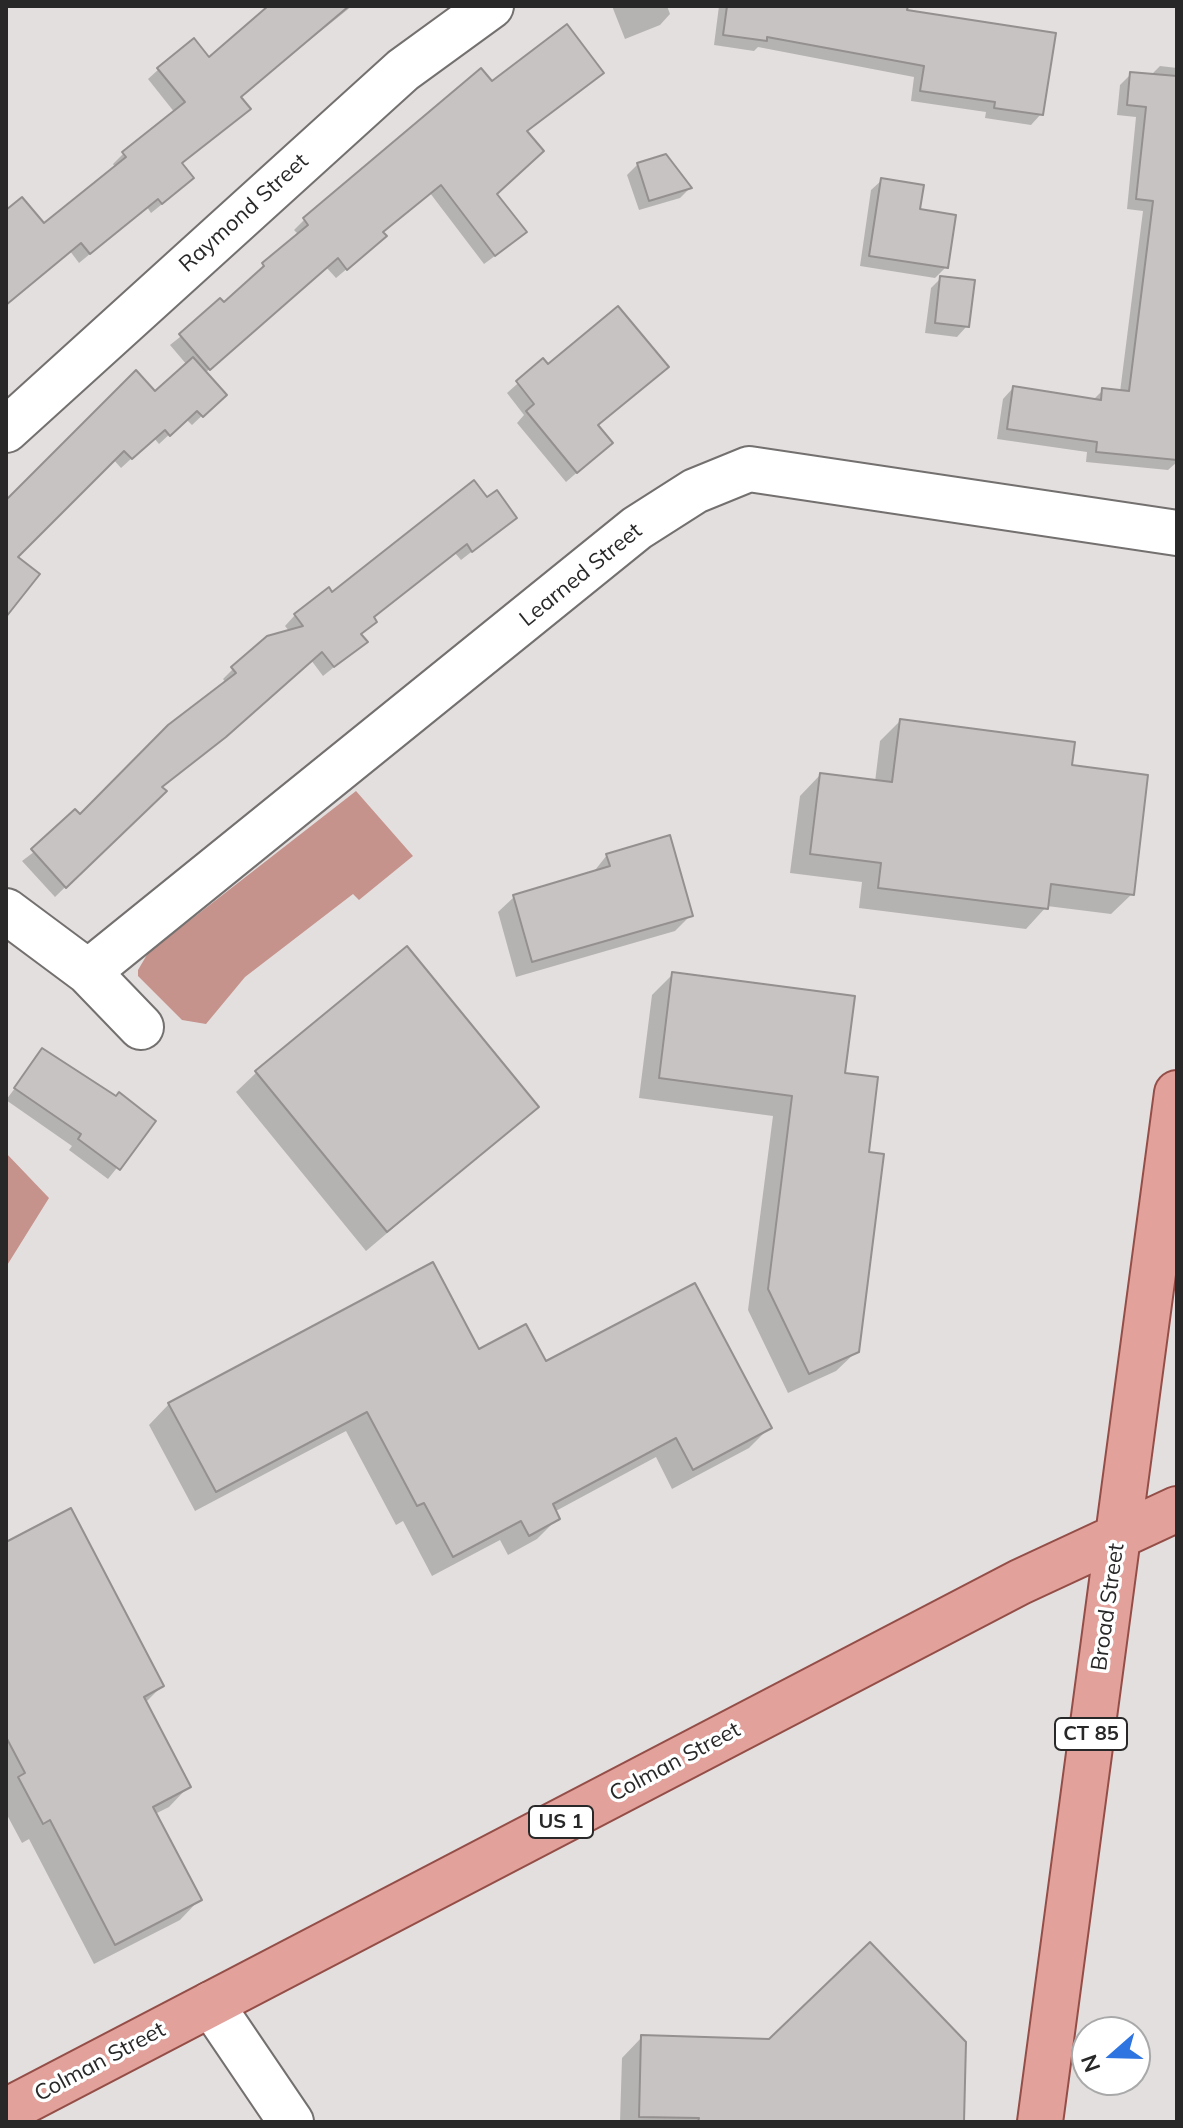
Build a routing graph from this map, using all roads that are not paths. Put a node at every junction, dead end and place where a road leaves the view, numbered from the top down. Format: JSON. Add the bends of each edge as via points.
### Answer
{"nodes":[{"id":1,"x":491,"y":6,"type":"edge"},
{"id":2,"x":6,"y":430,"type":"edge"},
{"id":3,"x":1177,"y":533,"type":"edge"},
{"id":4,"x":6,"y":911,"type":"edge"},
{"id":5,"x":88,"y":972,"type":"junction"},
{"id":6,"x":141,"y":1027,"type":"dead end"},
{"id":7,"x":1177,"y":1093,"type":"edge"},
{"id":8,"x":1177,"y":1509,"type":"edge"},
{"id":9,"x":1118,"y":1535,"type":"junction"},
{"id":10,"x":211,"y":2004,"type":"junction"},
{"id":11,"x":6,"y":2111,"type":"edge"},
{"id":12,"x":291,"y":2122,"type":"edge"},
{"id":13,"x":1040,"y":2122,"type":"edge"}],
"edges":[{"from":1,"to":2,"type":"street","name":"Raymond Street","via":[[403,70]]},
{"from":3,"to":5,"type":"street","name":"Learned Street","via":[[749,469],[708,485],[637,528]]},
{"from":4,"to":5,"type":"street"},
{"from":5,"to":6,"type":"street"},
{"from":7,"to":9,"type":"main road","name":"Broad Street"},
{"from":8,"to":9,"type":"main road","name":"Colman Street","number":"US 1"},
{"from":9,"to":10,"type":"main road","name":"Colman Street","number":"US 1"},
{"from":9,"to":13,"type":"main road","name":"Broad Street","number":"CT 85"},
{"from":10,"to":11,"type":"main road","name":"Colman Street","number":"US 1"},
{"from":10,"to":12,"type":"street"}]}
